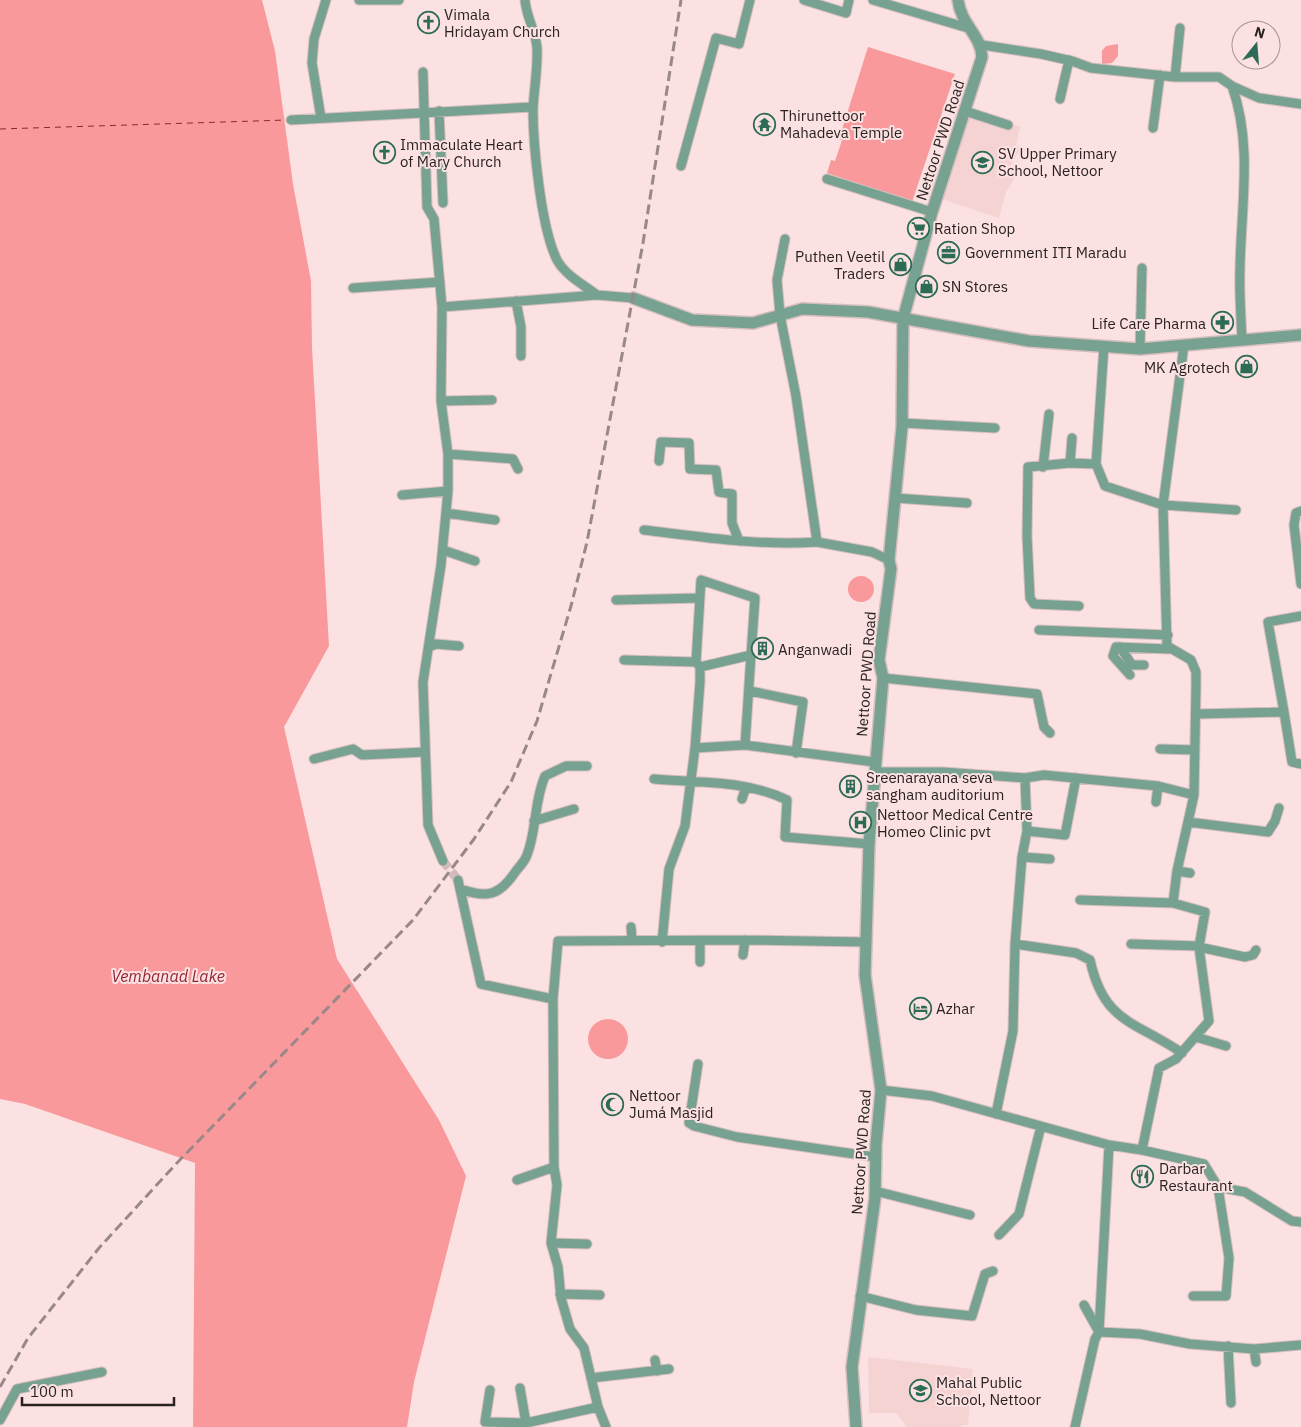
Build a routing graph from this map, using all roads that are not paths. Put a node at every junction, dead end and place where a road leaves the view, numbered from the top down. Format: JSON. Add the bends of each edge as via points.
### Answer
{"nodes":[{"id":1,"x":326,"y":0,"type":"edge"},
{"id":2,"x":359,"y":0,"type":"edge"},
{"id":3,"x":399,"y":0,"type":"edge"},
{"id":4,"x":524,"y":0,"type":"edge"},
{"id":5,"x":750,"y":0,"type":"edge"},
{"id":6,"x":804,"y":0,"type":"edge"},
{"id":7,"x":849,"y":0,"type":"edge"},
{"id":8,"x":873,"y":0,"type":"edge"},
{"id":9,"x":958,"y":0,"type":"edge"},
{"id":10,"x":968,"y":28,"type":"junction"},
{"id":11,"x":1180,"y":28,"type":"dead end"},
{"id":12,"x":982,"y":45,"type":"junction"},
{"id":13,"x":1069,"y":60,"type":"junction"},
{"id":14,"x":423,"y":72,"type":"dead end"},
{"id":15,"x":1160,"y":75,"type":"junction"},
{"id":16,"x":1175,"y":77,"type":"junction"},
{"id":17,"x":1232,"y":86,"type":"junction"},
{"id":18,"x":1060,"y":99,"type":"dead end"},
{"id":19,"x":1301,"y":104,"type":"edge"},
{"id":20,"x":533,"y":107,"type":"junction"},
{"id":21,"x":439,"y":111,"type":"junction"},
{"id":22,"x":965,"y":111,"type":"junction"},
{"id":23,"x":424,"y":112,"type":"junction"},
{"id":24,"x":321,"y":118,"type":"junction"},
{"id":25,"x":291,"y":120,"type":"dead end"},
{"id":26,"x":1008,"y":125,"type":"dead end"},
{"id":27,"x":1153,"y":128,"type":"dead end"},
{"id":28,"x":681,"y":166,"type":"dead end"},
{"id":29,"x":827,"y":179,"type":"dead end"},
{"id":30,"x":443,"y":202,"type":"dead end"},
{"id":31,"x":932,"y":212,"type":"junction"},
{"id":32,"x":785,"y":239,"type":"dead end"},
{"id":33,"x":1142,"y":268,"type":"dead end"},
{"id":34,"x":440,"y":282,"type":"junction"},
{"id":35,"x":353,"y":288,"type":"dead end"},
{"id":36,"x":597,"y":295,"type":"junction"},
{"id":37,"x":633,"y":298,"type":"joint"},
{"id":38,"x":516,"y":301,"type":"junction"},
{"id":39,"x":442,"y":307,"type":"junction"},
{"id":40,"x":780,"y":315,"type":"junction"},
{"id":41,"x":903,"y":319,"type":"junction"},
{"id":42,"x":1301,"y":335,"type":"edge"},
{"id":43,"x":1242,"y":340,"type":"junction"},
{"id":44,"x":1184,"y":345,"type":"junction"},
{"id":45,"x":1104,"y":346,"type":"junction"},
{"id":46,"x":1140,"y":349,"type":"junction"},
{"id":47,"x":522,"y":356,"type":"dead end"},
{"id":48,"x":492,"y":400,"type":"dead end"},
{"id":49,"x":442,"y":401,"type":"junction"},
{"id":50,"x":1049,"y":414,"type":"dead end"},
{"id":51,"x":902,"y":423,"type":"junction"},
{"id":52,"x":995,"y":428,"type":"dead end"},
{"id":53,"x":1072,"y":438,"type":"dead end"},
{"id":54,"x":448,"y":454,"type":"junction"},
{"id":55,"x":659,"y":461,"type":"dead end"},
{"id":56,"x":1070,"y":463,"type":"junction"},
{"id":57,"x":1096,"y":464,"type":"junction"},
{"id":58,"x":1043,"y":467,"type":"junction"},
{"id":59,"x":518,"y":469,"type":"dead end"},
{"id":60,"x":448,"y":491,"type":"junction"},
{"id":61,"x":402,"y":495,"type":"dead end"},
{"id":62,"x":895,"y":498,"type":"junction"},
{"id":63,"x":967,"y":503,"type":"dead end"},
{"id":64,"x":1163,"y":505,"type":"junction"},
{"id":65,"x":1236,"y":510,"type":"dead end"},
{"id":66,"x":1301,"y":511,"type":"edge"},
{"id":67,"x":446,"y":513,"type":"junction"},
{"id":68,"x":495,"y":520,"type":"dead end"},
{"id":69,"x":644,"y":530,"type":"dead end"},
{"id":70,"x":739,"y":541,"type":"junction"},
{"id":71,"x":817,"y":542,"type":"junction"},
{"id":72,"x":443,"y":550,"type":"junction"},
{"id":73,"x":889,"y":560,"type":"junction"},
{"id":74,"x":475,"y":561,"type":"dead end"},
{"id":75,"x":1301,"y":584,"type":"edge"},
{"id":76,"x":700,"y":598,"type":"junction"},
{"id":77,"x":616,"y":600,"type":"dead end"},
{"id":78,"x":1079,"y":606,"type":"dead end"},
{"id":79,"x":1301,"y":616,"type":"edge"},
{"id":80,"x":1039,"y":630,"type":"dead end"},
{"id":81,"x":1168,"y":635,"type":"junction"},
{"id":82,"x":459,"y":646,"type":"dead end"},
{"id":83,"x":428,"y":647,"type":"junction"},
{"id":84,"x":1120,"y":647,"type":"junction"},
{"id":85,"x":1169,"y":649,"type":"junction"},
{"id":86,"x":751,"y":655,"type":"junction"},
{"id":87,"x":624,"y":660,"type":"dead end"},
{"id":88,"x":698,"y":664,"type":"junction"},
{"id":89,"x":1144,"y":665,"type":"dead end"},
{"id":90,"x":1130,"y":675,"type":"dead end"},
{"id":91,"x":883,"y":678,"type":"junction"},
{"id":92,"x":750,"y":691,"type":"junction"},
{"id":93,"x":1284,"y":712,"type":"junction"},
{"id":94,"x":1196,"y":714,"type":"junction"},
{"id":95,"x":1050,"y":733,"type":"dead end"},
{"id":96,"x":745,"y":745,"type":"junction"},
{"id":97,"x":695,"y":748,"type":"junction"},
{"id":98,"x":1160,"y":749,"type":"dead end"},
{"id":99,"x":1194,"y":750,"type":"junction"},
{"id":100,"x":426,"y":752,"type":"junction"},
{"id":101,"x":796,"y":753,"type":"junction"},
{"id":102,"x":314,"y":759,"type":"dead end"},
{"id":103,"x":1301,"y":764,"type":"edge"},
{"id":104,"x":586,"y":766,"type":"dead end"},
{"id":105,"x":874,"y":767,"type":"junction"},
{"id":106,"x":1025,"y":778,"type":"junction"},
{"id":107,"x":1076,"y":778,"type":"junction"},
{"id":108,"x":654,"y":779,"type":"dead end"},
{"id":109,"x":691,"y":782,"type":"junction"},
{"id":110,"x":1158,"y":786,"type":"junction"},
{"id":111,"x":746,"y":787,"type":"junction"},
{"id":112,"x":1194,"y":795,"type":"junction"},
{"id":113,"x":742,"y":799,"type":"dead end"},
{"id":114,"x":1156,"y":802,"type":"dead end"},
{"id":115,"x":1279,"y":808,"type":"dead end"},
{"id":116,"x":574,"y":809,"type":"dead end"},
{"id":117,"x":534,"y":821,"type":"junction"},
{"id":118,"x":1188,"y":822,"type":"junction"},
{"id":119,"x":1027,"y":831,"type":"junction"},
{"id":120,"x":869,"y":844,"type":"junction"},
{"id":121,"x":1022,"y":857,"type":"junction"},
{"id":122,"x":1050,"y":859,"type":"dead end"},
{"id":123,"x":443,"y":861,"type":"tunnel mouth"},
{"id":124,"x":1177,"y":871,"type":"junction"},
{"id":125,"x":1190,"y":873,"type":"dead end"},
{"id":126,"x":1080,"y":900,"type":"dead end"},
{"id":127,"x":1173,"y":903,"type":"junction"},
{"id":128,"x":631,"y":927,"type":"dead end"},
{"id":129,"x":632,"y":940,"type":"junction"},
{"id":130,"x":745,"y":940,"type":"junction"},
{"id":131,"x":662,"y":942,"type":"junction"},
{"id":132,"x":700,"y":942,"type":"junction"},
{"id":133,"x":866,"y":942,"type":"junction"},
{"id":134,"x":1015,"y":944,"type":"junction"},
{"id":135,"x":1132,"y":944,"type":"dead end"},
{"id":136,"x":1199,"y":946,"type":"junction"},
{"id":137,"x":1256,"y":950,"type":"dead end"},
{"id":138,"x":743,"y":955,"type":"dead end"},
{"id":139,"x":700,"y":962,"type":"dead end"},
{"id":140,"x":554,"y":999,"type":"junction"},
{"id":141,"x":1196,"y":1037,"type":"junction"},
{"id":142,"x":1226,"y":1046,"type":"dead end"},
{"id":143,"x":1182,"y":1053,"type":"junction"},
{"id":144,"x":698,"y":1064,"type":"dead end"},
{"id":145,"x":881,"y":1090,"type":"junction"},
{"id":146,"x":996,"y":1114,"type":"junction"},
{"id":147,"x":1041,"y":1126,"type":"junction"},
{"id":148,"x":1109,"y":1145,"type":"junction"},
{"id":149,"x":1142,"y":1150,"type":"junction"},
{"id":150,"x":875,"y":1157,"type":"junction"},
{"id":151,"x":554,"y":1167,"type":"junction"},
{"id":152,"x":517,"y":1180,"type":"dead end"},
{"id":153,"x":1218,"y":1187,"type":"junction"},
{"id":154,"x":875,"y":1191,"type":"junction"},
{"id":155,"x":970,"y":1215,"type":"dead end"},
{"id":156,"x":1301,"y":1222,"type":"edge"},
{"id":157,"x":999,"y":1235,"type":"dead end"},
{"id":158,"x":551,"y":1243,"type":"junction"},
{"id":159,"x":587,"y":1244,"type":"dead end"},
{"id":160,"x":993,"y":1271,"type":"dead end"},
{"id":161,"x":560,"y":1294,"type":"junction"},
{"id":162,"x":600,"y":1295,"type":"dead end"},
{"id":163,"x":860,"y":1296,"type":"junction"},
{"id":164,"x":1193,"y":1296,"type":"dead end"},
{"id":165,"x":1084,"y":1305,"type":"dead end"},
{"id":166,"x":1099,"y":1332,"type":"junction"},
{"id":167,"x":1301,"y":1345,"type":"edge"},
{"id":168,"x":1228,"y":1346,"type":"junction"},
{"id":169,"x":1254,"y":1349,"type":"junction"},
{"id":170,"x":655,"y":1360,"type":"dead end"},
{"id":171,"x":1256,"y":1362,"type":"dead end"},
{"id":172,"x":669,"y":1369,"type":"dead end"},
{"id":173,"x":657,"y":1371,"type":"junction"},
{"id":174,"x":102,"y":1372,"type":"dead end"},
{"id":175,"x":591,"y":1378,"type":"junction"},
{"id":176,"x":520,"y":1388,"type":"dead end"},
{"id":177,"x":490,"y":1390,"type":"dead end"},
{"id":178,"x":1231,"y":1403,"type":"dead end"},
{"id":179,"x":598,"y":1407,"type":"junction"},
{"id":180,"x":0,"y":1420,"type":"edge"},
{"id":181,"x":526,"y":1423,"type":"junction"},
{"id":182,"x":606,"y":1427,"type":"edge"},
{"id":183,"x":856,"y":1427,"type":"edge"},
{"id":184,"x":1075,"y":1427,"type":"edge"}],
"edges":[{"from":1,"to":24,"type":"street","via":[[314,39],[312,63]]},
{"from":2,"to":3,"type":"street"},
{"from":4,"to":20,"type":"street","via":[[535,31],[537,50]]},
{"from":5,"to":28,"type":"street","via":[[738,44],[716,38]]},
{"from":6,"to":7,"type":"street","via":[[846,13]]},
{"from":8,"to":10,"type":"street"},
{"from":9,"to":10,"type":"street"},
{"from":10,"to":12,"type":"street"},
{"from":11,"to":16,"type":"street"},
{"from":12,"to":13,"type":"street"},
{"from":12,"to":22,"type":"street","name":"Nettoor PWD Road","via":[[982,57]]},
{"from":13,"to":15,"type":"street","via":[[1091,68]]},
{"from":13,"to":18,"type":"street"},
{"from":14,"to":23,"type":"street"},
{"from":15,"to":16,"type":"street"},
{"from":15,"to":27,"type":"street"},
{"from":16,"to":17,"type":"street","via":[[1219,77]]},
{"from":17,"to":19,"type":"street","via":[[1259,98]]},
{"from":17,"to":43,"type":"street","via":[[1238,103],[1246,165],[1240,269]]},
{"from":20,"to":21,"type":"street"},
{"from":20,"to":36,"type":"street","via":[[537,162],[549,237],[558,261],[566,271]]},
{"from":21,"to":23,"type":"street"},
{"from":21,"to":30,"type":"street"},
{"from":22,"to":26,"type":"street"},
{"from":22,"to":31,"type":"street","name":"Nettoor PWD Road"},
{"from":23,"to":24,"type":"street"},
{"from":23,"to":34,"type":"street","via":[[427,207],[434,219]]},
{"from":24,"to":25,"type":"street"},
{"from":29,"to":31,"type":"street"},
{"from":31,"to":41,"type":"street","name":"Nettoor PWD Road"},
{"from":32,"to":40,"type":"street","via":[[777,280]]},
{"from":33,"to":46,"type":"street"},
{"from":34,"to":35,"type":"street"},
{"from":34,"to":39,"type":"street"},
{"from":36,"to":37,"type":"street"},
{"from":36,"to":38,"type":"street"},
{"from":37,"to":40,"type":"street","via":[[692,320],[754,323]]},
{"from":38,"to":39,"type":"street"},
{"from":38,"to":47,"type":"street"},
{"from":39,"to":49,"type":"street"},
{"from":40,"to":41,"type":"street","via":[[802,309],[868,312]]},
{"from":40,"to":71,"type":"street","via":[[796,396]]},
{"from":41,"to":45,"type":"street","via":[[1029,341]]},
{"from":41,"to":51,"type":"street","name":"Nettoor PWD Road"},
{"from":42,"to":43,"type":"street"},
{"from":43,"to":44,"type":"street"},
{"from":44,"to":46,"type":"street"},
{"from":44,"to":64,"type":"street"},
{"from":45,"to":46,"type":"street"},
{"from":45,"to":57,"type":"street"},
{"from":48,"to":49,"type":"street"},
{"from":49,"to":54,"type":"street"},
{"from":50,"to":58,"type":"street"},
{"from":51,"to":52,"type":"street"},
{"from":51,"to":62,"type":"street","name":"Nettoor PWD Road"},
{"from":53,"to":56,"type":"street"},
{"from":54,"to":59,"type":"street","via":[[513,459]]},
{"from":54,"to":60,"type":"street"},
{"from":55,"to":70,"type":"street","via":[[661,442],[689,443],[690,469],[716,470],[719,492],[732,494],[732,523]]},
{"from":56,"to":57,"type":"street"},
{"from":56,"to":58,"type":"street"},
{"from":57,"to":64,"type":"street","via":[[1105,486]]},
{"from":58,"to":78,"type":"street","via":[[1028,467],[1030,598],[1034,604]]},
{"from":60,"to":61,"type":"street"},
{"from":60,"to":67,"type":"street"},
{"from":62,"to":63,"type":"street"},
{"from":62,"to":73,"type":"street","name":"Nettoor PWD Road"},
{"from":64,"to":65,"type":"street"},
{"from":64,"to":81,"type":"street"},
{"from":66,"to":75,"type":"street","via":[[1296,514],[1294,525]]},
{"from":67,"to":68,"type":"street"},
{"from":67,"to":72,"type":"street"},
{"from":69,"to":70,"type":"street"},
{"from":70,"to":71,"type":"street"},
{"from":71,"to":73,"type":"street","via":[[872,552]]},
{"from":72,"to":74,"type":"street"},
{"from":72,"to":83,"type":"street"},
{"from":73,"to":91,"type":"street","name":"Nettoor PWD Road","via":[[891,569],[879,660]]},
{"from":76,"to":77,"type":"street"},
{"from":76,"to":86,"type":"street","via":[[702,580],[755,598]]},
{"from":76,"to":88,"type":"street"},
{"from":79,"to":93,"type":"street","via":[[1268,622]]},
{"from":80,"to":81,"type":"street"},
{"from":81,"to":85,"type":"street"},
{"from":82,"to":83,"type":"street","via":[[436,644]]},
{"from":83,"to":100,"type":"street","via":[[423,682]]},
{"from":84,"to":85,"type":"street"},
{"from":84,"to":89,"type":"street","via":[[1132,665]]},
{"from":84,"to":90,"type":"street","via":[[1116,647],[1113,656]]},
{"from":85,"to":94,"type":"street","via":[[1188,657],[1194,665]]},
{"from":86,"to":88,"type":"street"},
{"from":86,"to":92,"type":"street"},
{"from":87,"to":88,"type":"street"},
{"from":88,"to":97,"type":"street"},
{"from":91,"to":95,"type":"street","via":[[1037,694],[1044,727]]},
{"from":91,"to":105,"type":"street","name":"Nettoor PWD Road"},
{"from":92,"to":96,"type":"street"},
{"from":92,"to":101,"type":"street","via":[[803,702]]},
{"from":93,"to":94,"type":"street"},
{"from":93,"to":103,"type":"street","via":[[1292,762]]},
{"from":94,"to":99,"type":"street"},
{"from":96,"to":97,"type":"street"},
{"from":96,"to":101,"type":"street"},
{"from":97,"to":109,"type":"street"},
{"from":98,"to":99,"type":"street"},
{"from":99,"to":112,"type":"street"},
{"from":100,"to":102,"type":"street","via":[[362,755],[353,749]]},
{"from":100,"to":123,"type":"street","via":[[428,825]]},
{"from":101,"to":105,"type":"street"},
{"from":104,"to":117,"type":"street","via":[[566,766],[545,776],[536,800]]},
{"from":105,"to":106,"type":"street"},
{"from":105,"to":120,"type":"street","name":"Nettoor PWD Road"},
{"from":106,"to":107,"type":"street","via":[[1044,774]]},
{"from":106,"to":119,"type":"street"},
{"from":107,"to":110,"type":"street"},
{"from":107,"to":119,"type":"street","via":[[1065,835]]},
{"from":108,"to":109,"type":"street"},
{"from":109,"to":111,"type":"street"},
{"from":109,"to":131,"type":"street","via":[[685,826],[669,869]]},
{"from":110,"to":112,"type":"street"},
{"from":110,"to":114,"type":"street"},
{"from":111,"to":113,"type":"street"},
{"from":111,"to":120,"type":"street","via":[[787,800],[785,838]]},
{"from":112,"to":118,"type":"street"},
{"from":115,"to":118,"type":"street","via":[[1268,832]]},
{"from":116,"to":117,"type":"street"},
{"from":117,"to":140,"type":"street","via":[[527,856],[508,883],[496,893],[478,896],[460,885],[481,984]]},
{"from":118,"to":124,"type":"street"},
{"from":119,"to":121,"type":"street"},
{"from":120,"to":133,"type":"street","name":"Nettoor PWD Road"},
{"from":121,"to":122,"type":"street"},
{"from":121,"to":134,"type":"street"},
{"from":124,"to":125,"type":"street"},
{"from":124,"to":127,"type":"street"},
{"from":126,"to":127,"type":"street"},
{"from":127,"to":136,"type":"street","via":[[1205,912]]},
{"from":128,"to":129,"type":"street"},
{"from":129,"to":131,"type":"street"},
{"from":129,"to":140,"type":"street","via":[[558,941]]},
{"from":130,"to":132,"type":"street"},
{"from":130,"to":133,"type":"street"},
{"from":130,"to":138,"type":"street"},
{"from":131,"to":132,"type":"street"},
{"from":132,"to":139,"type":"street"},
{"from":133,"to":145,"type":"street","name":"Nettoor PWD Road","via":[[865,975]]},
{"from":134,"to":143,"type":"street","via":[[1076,953],[1090,960],[1105,1001],[1114,1012]]},
{"from":134,"to":146,"type":"street","via":[[1013,1031]]},
{"from":135,"to":136,"type":"street"},
{"from":136,"to":137,"type":"street","via":[[1245,957],[1253,956]]},
{"from":136,"to":141,"type":"street","via":[[1209,1021]]},
{"from":140,"to":151,"type":"street"},
{"from":141,"to":142,"type":"street"},
{"from":141,"to":143,"type":"street"},
{"from":143,"to":149,"type":"street","via":[[1159,1068]]},
{"from":144,"to":150,"type":"street","via":[[689,1123],[694,1126],[737,1137]]},
{"from":145,"to":146,"type":"street","via":[[932,1096]]},
{"from":145,"to":150,"type":"street","name":"Nettoor PWD Road"},
{"from":146,"to":147,"type":"street"},
{"from":147,"to":148,"type":"street"},
{"from":147,"to":157,"type":"street","via":[[1019,1214]]},
{"from":148,"to":149,"type":"street"},
{"from":148,"to":166,"type":"street"},
{"from":149,"to":153,"type":"street","via":[[1204,1164]]},
{"from":150,"to":154,"type":"street","name":"Nettoor PWD Road"},
{"from":151,"to":152,"type":"street"},
{"from":151,"to":158,"type":"street","via":[[557,1185]]},
{"from":153,"to":156,"type":"street","via":[[1245,1192],[1292,1221]]},
{"from":153,"to":164,"type":"street","via":[[1229,1258],[1226,1296]]},
{"from":154,"to":155,"type":"street"},
{"from":154,"to":163,"type":"street","name":"Nettoor PWD Road"},
{"from":158,"to":159,"type":"street"},
{"from":158,"to":161,"type":"street","via":[[558,1267]]},
{"from":160,"to":163,"type":"street","via":[[985,1274],[972,1316],[916,1310]]},
{"from":161,"to":162,"type":"street"},
{"from":161,"to":175,"type":"street","via":[[570,1329],[584,1348]]},
{"from":163,"to":183,"type":"street","name":"Nettoor PWD Road","via":[[852,1367]]},
{"from":165,"to":166,"type":"street"},
{"from":166,"to":168,"type":"street"},
{"from":166,"to":184,"type":"street"},
{"from":167,"to":169,"type":"street"},
{"from":168,"to":169,"type":"street"},
{"from":168,"to":178,"type":"street"},
{"from":169,"to":171,"type":"street"},
{"from":170,"to":173,"type":"street"},
{"from":172,"to":173,"type":"street"},
{"from":173,"to":175,"type":"street"},
{"from":174,"to":180,"type":"street","via":[[17,1389]]},
{"from":175,"to":179,"type":"street"},
{"from":176,"to":181,"type":"street"},
{"from":177,"to":181,"type":"street","via":[[485,1422]]},
{"from":179,"to":181,"type":"street"},
{"from":179,"to":182,"type":"street"}]}
